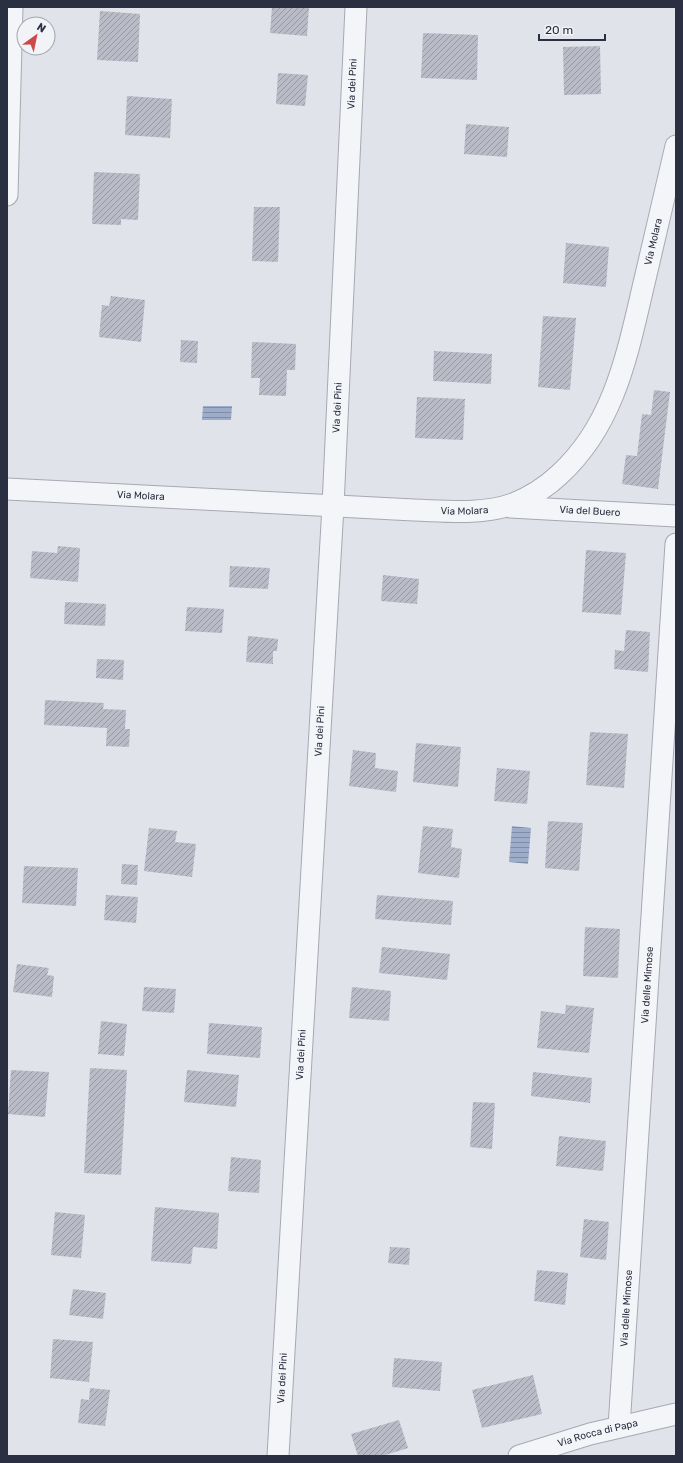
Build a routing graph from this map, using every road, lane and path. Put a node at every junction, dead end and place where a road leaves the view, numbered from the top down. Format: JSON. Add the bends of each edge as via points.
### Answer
{"nodes":[{"id":1,"x":12,"y":7,"type":"edge"},
{"id":2,"x":356,"y":7,"type":"edge"},
{"id":3,"x":676,"y":146,"type":"edge"},
{"id":4,"x":7,"y":194,"type":"edge"},
{"id":5,"x":7,"y":489,"type":"edge"},
{"id":6,"x":333,"y":506,"type":"junction"},
{"id":7,"x":504,"y":507,"type":"junction"},
{"id":8,"x":676,"y":516,"type":"edge"},
{"id":9,"x":676,"y":544,"type":"edge"},
{"id":10,"x":676,"y":1414,"type":"edge"},
{"id":11,"x":619,"y":1427,"type":"junction"},
{"id":12,"x":278,"y":1456,"type":"edge"},
{"id":13,"x":520,"y":1456,"type":"edge"}],
"edges":[{"from":1,"to":4,"type":"street"},
{"from":2,"to":6,"type":"street","name":"Via dei Pini"},
{"from":3,"to":7,"type":"street","name":"Via Molara","via":[[627,355],[604,417],[580,453],[556,478],[532,495]]},
{"from":5,"to":6,"type":"street","name":"Via Molara"},
{"from":6,"to":7,"type":"street","name":"Via Molara","via":[[445,511],[480,511]]},
{"from":6,"to":12,"type":"street","name":"Via dei Pini"},
{"from":7,"to":8,"type":"street","name":"Via del Buero"},
{"from":9,"to":11,"type":"street","name":"Via delle Mimose"},
{"from":10,"to":11,"type":"street","name":"Via Rocca di Papa"},
{"from":11,"to":13,"type":"street","name":"Via Rocca di Papa"}]}
